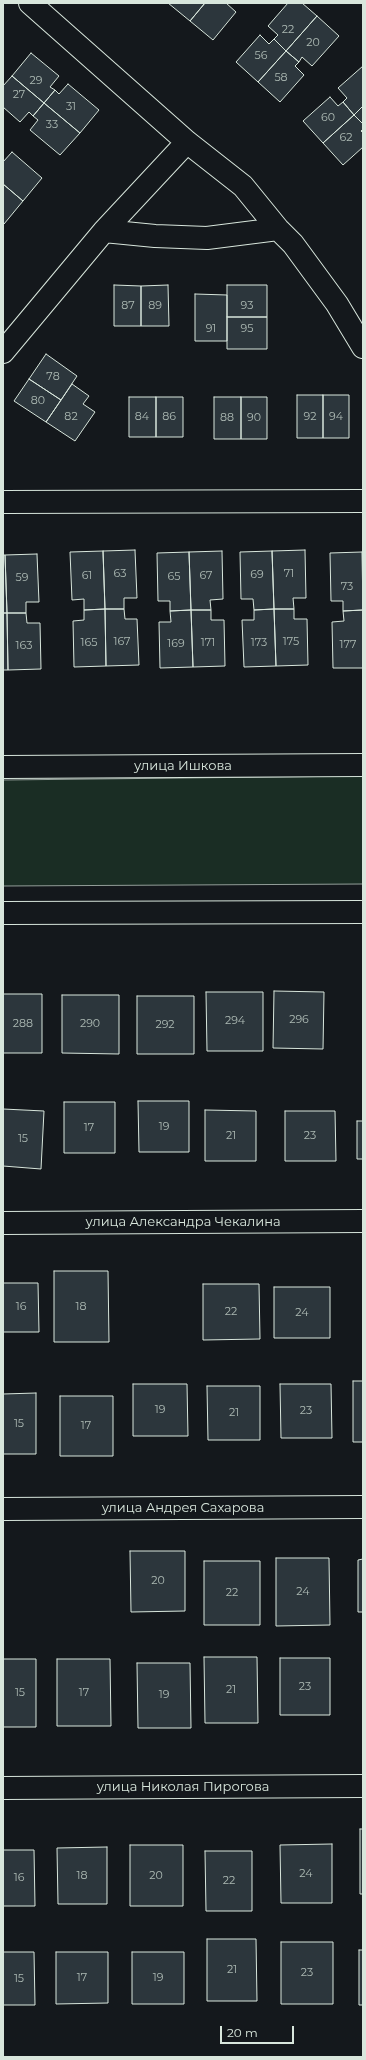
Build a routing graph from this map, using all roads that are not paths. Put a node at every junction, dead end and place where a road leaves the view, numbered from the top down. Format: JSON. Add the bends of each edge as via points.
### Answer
{"nodes":[{"id":1,"x":30,"y":3,"type":"edge"},
{"id":2,"x":187,"y":142,"type":"junction"},
{"id":3,"x":278,"y":230,"type":"junction"},
{"id":4,"x":104,"y":231,"type":"junction"},
{"id":5,"x":363,"y":347,"type":"edge"},
{"id":6,"x":3,"y":352,"type":"edge"},
{"id":7,"x":363,"y":501,"type":"edge"},
{"id":8,"x":3,"y":502,"type":"edge"},
{"id":9,"x":363,"y":765,"type":"edge"},
{"id":10,"x":3,"y":767,"type":"edge"},
{"id":11,"x":363,"y":912,"type":"edge"},
{"id":12,"x":3,"y":913,"type":"edge"},
{"id":13,"x":363,"y":1221,"type":"edge"},
{"id":14,"x":3,"y":1223,"type":"edge"},
{"id":15,"x":363,"y":1507,"type":"edge"},
{"id":16,"x":3,"y":1509,"type":"edge"},
{"id":17,"x":363,"y":1786,"type":"edge"},
{"id":18,"x":3,"y":1788,"type":"edge"}],
"edges":[{"from":1,"to":2,"type":"street"},
{"from":2,"to":3,"type":"street","via":[[243,186]]},
{"from":2,"to":4,"type":"street"},
{"from":3,"to":4,"type":"street","via":[[207,238]]},
{"from":3,"to":5,"type":"street","via":[[293,244],[337,304]]},
{"from":4,"to":6,"type":"street"},
{"from":7,"to":8,"type":"street"},
{"from":9,"to":10,"type":"street","name":"улица Ишкова"},
{"from":11,"to":12,"type":"street"},
{"from":13,"to":14,"type":"street","name":"улица Александра Чекалина"},
{"from":15,"to":16,"type":"street","name":"улица Андрея Сахарова"},
{"from":17,"to":18,"type":"street","name":"улица Николая Пирогова"}]}
